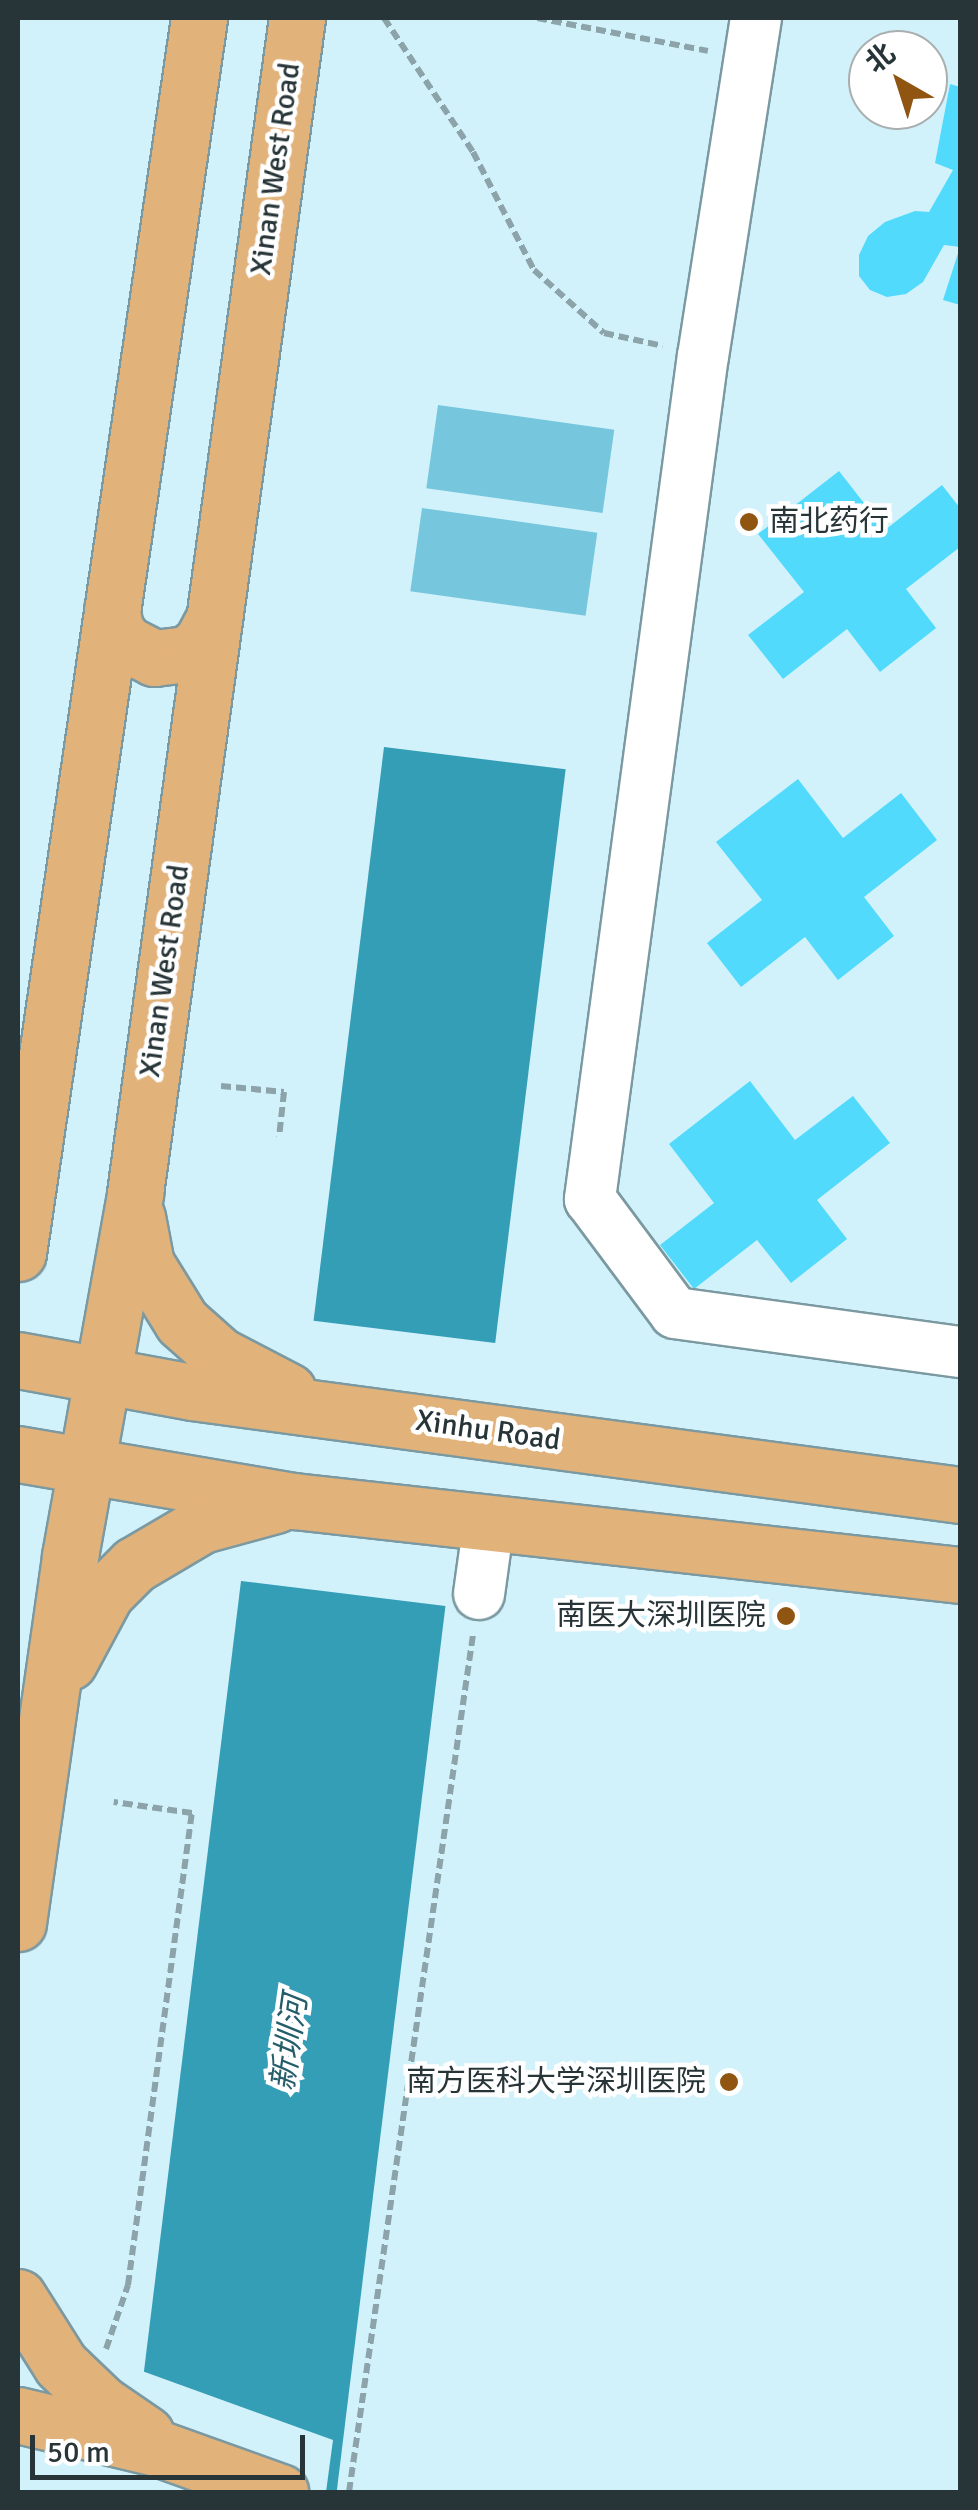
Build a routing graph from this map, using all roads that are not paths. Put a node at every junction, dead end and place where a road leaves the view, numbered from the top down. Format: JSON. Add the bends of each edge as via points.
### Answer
{"nodes":[{"id":1,"x":199,"y":18,"type":"edge"},
{"id":2,"x":297,"y":18,"type":"edge"},
{"id":3,"x":753,"y":38,"type":"edge"},
{"id":4,"x":112,"y":610,"type":"junction"},
{"id":5,"x":214,"y":619,"type":"junction"},
{"id":6,"x":40,"y":1104,"type":"junction"},
{"id":7,"x":18,"y":1181,"type":"edge"},
{"id":8,"x":135,"y":1192,"type":"junction"},
{"id":9,"x":18,"y":1253,"type":"edge"},
{"id":10,"x":960,"y":1352,"type":"edge"},
{"id":11,"x":18,"y":1360,"type":"edge"},
{"id":12,"x":102,"y":1375,"type":"junction"},
{"id":13,"x":326,"y":1409,"type":"junction"},
{"id":14,"x":18,"y":1454,"type":"edge"},
{"id":15,"x":86,"y":1466,"type":"junction"},
{"id":16,"x":960,"y":1495,"type":"edge"},
{"id":17,"x":294,"y":1501,"type":"junction"},
{"id":18,"x":489,"y":1522,"type":"junction"},
{"id":19,"x":960,"y":1575,"type":"edge"},
{"id":20,"x":479,"y":1594,"type":"road end"},
{"id":21,"x":48,"y":1722,"type":"junction"},
{"id":22,"x":18,"y":1922,"type":"edge"},
{"id":23,"x":18,"y":2297,"type":"edge"},
{"id":24,"x":18,"y":2416,"type":"edge"},
{"id":25,"x":123,"y":2429,"type":"junction"},
{"id":26,"x":280,"y":2492,"type":"edge"}],
"edges":[{"from":1,"to":4,"type":"main road"},
{"from":2,"to":5,"type":"main road","name":"Xinan West Road"},
{"from":3,"to":10,"type":"lane","via":[[703,355],[590,1199],[675,1313]]},
{"from":4,"to":5,"type":"main road","via":[[125,642],[154,658],[187,654]]},
{"from":4,"to":6,"type":"main road"},
{"from":5,"to":8,"type":"main road","name":"Xinan West Road"},
{"from":6,"to":7,"type":"main road"},
{"from":6,"to":9,"type":"main road"},
{"from":8,"to":12,"type":"main road","name":"Xinan West Road"},
{"from":8,"to":13,"type":"main road","via":[[146,1264],[182,1322],[245,1371]]},
{"from":11,"to":12,"type":"main road","name":"Xinhu Road"},
{"from":12,"to":13,"type":"main road","name":"Xinhu Road"},
{"from":12,"to":15,"type":"main road","name":"Xinan West Road"},
{"from":13,"to":16,"type":"main road","name":"Xinhu Road"},
{"from":14,"to":15,"type":"main road"},
{"from":15,"to":17,"type":"main road"},
{"from":15,"to":21,"type":"main road","name":"Xinan West Road"},
{"from":17,"to":18,"type":"main road"},
{"from":17,"to":21,"type":"main road","via":[[202,1525],[134,1565],[88,1622]]},
{"from":18,"to":19,"type":"main road"},
{"from":18,"to":20,"type":"lane"},
{"from":21,"to":22,"type":"main road","name":"Xinan West Road"},
{"from":23,"to":25,"type":"main road","via":[[60,2365]]},
{"from":24,"to":25,"type":"main road"},
{"from":25,"to":26,"type":"main road"}]}
